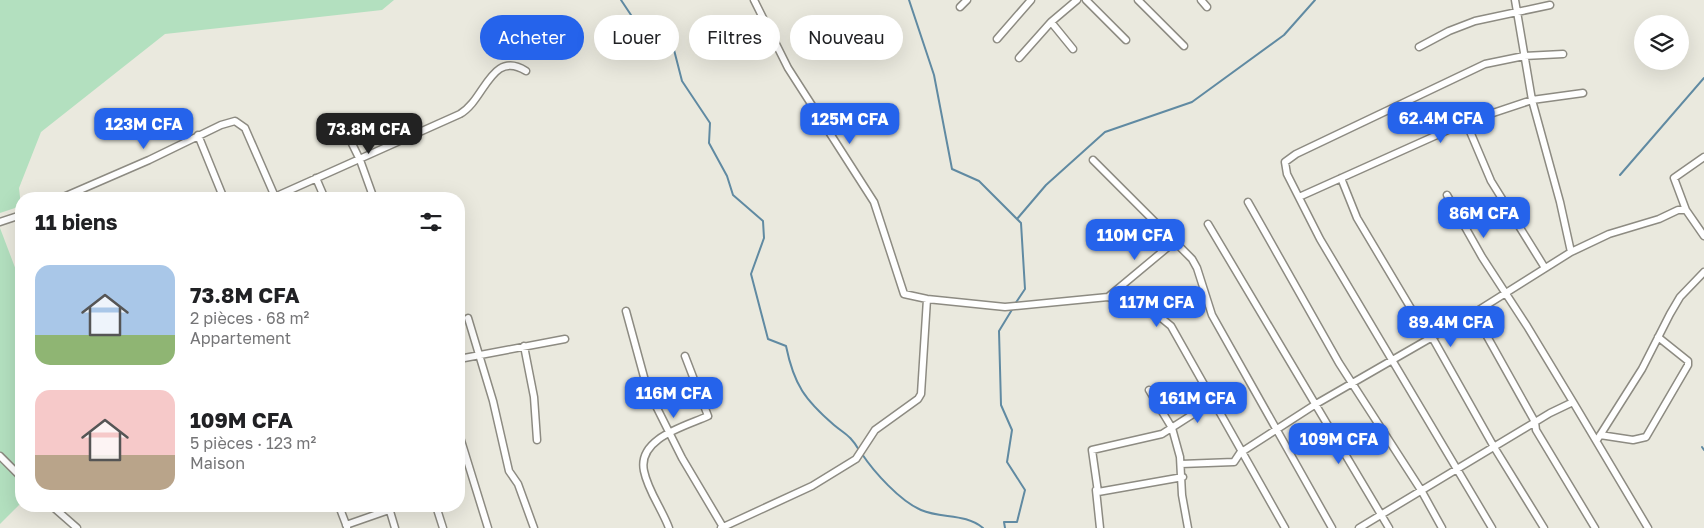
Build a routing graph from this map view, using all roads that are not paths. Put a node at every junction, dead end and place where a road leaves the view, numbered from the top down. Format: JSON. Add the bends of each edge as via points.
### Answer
{"nodes":[{"id":1,"x":754,"y":0,"type":"edge"},
{"id":2,"x":967,"y":0,"type":"edge"},
{"id":3,"x":1031,"y":0,"type":"edge"},
{"id":4,"x":1078,"y":0,"type":"edge"},
{"id":5,"x":1086,"y":0,"type":"edge"},
{"id":6,"x":1138,"y":0,"type":"edge"},
{"id":7,"x":1201,"y":0,"type":"edge"},
{"id":8,"x":1515,"y":0,"type":"edge"},
{"id":9,"x":1550,"y":5,"type":"dead end"},
{"id":10,"x":960,"y":6,"type":"dead end"},
{"id":11,"x":1208,"y":7,"type":"dead end"},
{"id":12,"x":1517,"y":13,"type":"junction"},
{"id":13,"x":1051,"y":22,"type":"junction"},
{"id":14,"x":997,"y":40,"type":"dead end"},
{"id":15,"x":1126,"y":40,"type":"dead end"},
{"id":16,"x":1184,"y":46,"type":"dead end"},
{"id":17,"x":1419,"y":47,"type":"dead end"},
{"id":18,"x":1072,"y":49,"type":"dead end"},
{"id":19,"x":1562,"y":54,"type":"dead end"},
{"id":20,"x":1524,"y":56,"type":"junction"},
{"id":21,"x":1019,"y":58,"type":"dead end"},
{"id":22,"x":526,"y":71,"type":"dead end"},
{"id":23,"x":1583,"y":93,"type":"dead end"},
{"id":24,"x":1532,"y":100,"type":"junction"},
{"id":25,"x":341,"y":121,"type":"dead end"},
{"id":26,"x":1466,"y":122,"type":"junction"},
{"id":27,"x":198,"y":136,"type":"junction"},
{"id":28,"x":1704,"y":157,"type":"edge"},
{"id":29,"x":360,"y":160,"type":"junction"},
{"id":30,"x":1093,"y":160,"type":"dead end"},
{"id":31,"x":316,"y":178,"type":"junction"},
{"id":32,"x":1341,"y":178,"type":"junction"},
{"id":33,"x":75,"y":192,"type":"edge"},
{"id":34,"x":221,"y":192,"type":"edge"},
{"id":35,"x":271,"y":192,"type":"edge"},
{"id":36,"x":287,"y":192,"type":"edge"},
{"id":37,"x":322,"y":192,"type":"edge"},
{"id":38,"x":371,"y":192,"type":"edge"},
{"id":39,"x":1447,"y":195,"type":"dead end"},
{"id":40,"x":1299,"y":197,"type":"junction"},
{"id":41,"x":1248,"y":202,"type":"dead end"},
{"id":42,"x":1686,"y":210,"type":"junction"},
{"id":43,"x":15,"y":216,"type":"edge"},
{"id":44,"x":0,"y":222,"type":"edge"},
{"id":45,"x":1208,"y":224,"type":"dead end"},
{"id":46,"x":1704,"y":236,"type":"edge"},
{"id":47,"x":1174,"y":242,"type":"junction"},
{"id":48,"x":1570,"y":252,"type":"junction"},
{"id":49,"x":1545,"y":268,"type":"junction"},
{"id":50,"x":1704,"y":272,"type":"edge"},
{"id":51,"x":1506,"y":292,"type":"junction"},
{"id":52,"x":1108,"y":297,"type":"junction"},
{"id":53,"x":927,"y":299,"type":"junction"},
{"id":54,"x":626,"y":311,"type":"dead end"},
{"id":55,"x":1474,"y":313,"type":"junction"},
{"id":56,"x":468,"y":318,"type":"dead end"},
{"id":57,"x":1432,"y":337,"type":"junction"},
{"id":58,"x":1658,"y":337,"type":"junction"},
{"id":59,"x":564,"y":339,"type":"dead end"},
{"id":60,"x":524,"y":346,"type":"junction"},
{"id":61,"x":479,"y":356,"type":"junction"},
{"id":62,"x":685,"y":356,"type":"dead end"},
{"id":63,"x":465,"y":359,"type":"edge"},
{"id":64,"x":1392,"y":361,"type":"junction"},
{"id":65,"x":1353,"y":383,"type":"junction"},
{"id":66,"x":1149,"y":390,"type":"dead end"},
{"id":67,"x":1212,"y":402,"type":"junction"},
{"id":68,"x":1573,"y":402,"type":"junction"},
{"id":69,"x":1316,"y":404,"type":"junction"},
{"id":70,"x":1535,"y":422,"type":"junction"},
{"id":71,"x":1172,"y":428,"type":"junction"},
{"id":72,"x":1276,"y":429,"type":"junction"},
{"id":73,"x":670,"y":433,"type":"junction"},
{"id":74,"x":1598,"y":437,"type":"junction"},
{"id":75,"x":537,"y":440,"type":"dead end"},
{"id":76,"x":1494,"y":447,"type":"junction"},
{"id":77,"x":465,"y":453,"type":"edge"},
{"id":78,"x":1240,"y":453,"type":"junction"},
{"id":79,"x":0,"y":456,"type":"edge"},
{"id":80,"x":1181,"y":464,"type":"junction"},
{"id":81,"x":1456,"y":469,"type":"junction"},
{"id":82,"x":15,"y":471,"type":"edge"},
{"id":83,"x":1183,"y":478,"type":"junction"},
{"id":84,"x":1096,"y":490,"type":"junction"},
{"id":85,"x":1421,"y":490,"type":"junction"},
{"id":86,"x":59,"y":512,"type":"edge"},
{"id":87,"x":341,"y":512,"type":"edge"},
{"id":88,"x":379,"y":512,"type":"edge"},
{"id":89,"x":390,"y":512,"type":"edge"},
{"id":90,"x":438,"y":512,"type":"edge"},
{"id":91,"x":1382,"y":515,"type":"junction"},
{"id":92,"x":346,"y":526,"type":"edge"},
{"id":93,"x":77,"y":528,"type":"edge"},
{"id":94,"x":395,"y":528,"type":"edge"},
{"id":95,"x":443,"y":528,"type":"edge"},
{"id":96,"x":488,"y":528,"type":"edge"},
{"id":97,"x":534,"y":528,"type":"edge"},
{"id":98,"x":668,"y":528,"type":"edge"},
{"id":99,"x":722,"y":528,"type":"edge"},
{"id":100,"x":1100,"y":528,"type":"edge"},
{"id":101,"x":1188,"y":528,"type":"edge"},
{"id":102,"x":1285,"y":528,"type":"edge"},
{"id":103,"x":1332,"y":528,"type":"edge"},
{"id":104,"x":1360,"y":528,"type":"edge"},
{"id":105,"x":1389,"y":528,"type":"edge"},
{"id":106,"x":1442,"y":528,"type":"edge"},
{"id":107,"x":1492,"y":528,"type":"edge"},
{"id":108,"x":1544,"y":528,"type":"edge"},
{"id":109,"x":1595,"y":528,"type":"edge"},
{"id":110,"x":1648,"y":528,"type":"edge"}],
"edges":[{"from":1,"to":53,"type":"street","via":[[788,68],[874,202],[902,290],[908,295]]},
{"from":2,"to":10,"type":"street"},
{"from":3,"to":14,"type":"street"},
{"from":4,"to":13,"type":"street"},
{"from":5,"to":15,"type":"street"},
{"from":6,"to":16,"type":"street"},
{"from":7,"to":11,"type":"street"},
{"from":8,"to":12,"type":"street"},
{"from":9,"to":12,"type":"street"},
{"from":12,"to":17,"type":"street","via":[[1449,31]]},
{"from":12,"to":20,"type":"street"},
{"from":13,"to":18,"type":"street"},
{"from":13,"to":21,"type":"street"},
{"from":19,"to":20,"type":"street"},
{"from":20,"to":24,"type":"street"},
{"from":20,"to":40,"type":"street","via":[[1485,64],[1289,158],[1285,168]]},
{"from":22,"to":29,"type":"street","via":[[514,64],[506,64],[490,78],[467,110]]},
{"from":23,"to":24,"type":"street"},
{"from":24,"to":26,"type":"street"},
{"from":24,"to":48,"type":"street"},
{"from":25,"to":29,"type":"street"},
{"from":26,"to":32,"type":"street"},
{"from":26,"to":49,"type":"street","via":[[1492,181]]},
{"from":27,"to":33,"type":"street"},
{"from":27,"to":34,"type":"street"},
{"from":27,"to":35,"type":"street","via":[[229,122],[241,124]]},
{"from":28,"to":42,"type":"street","via":[[1674,178]]},
{"from":29,"to":31,"type":"street"},
{"from":29,"to":38,"type":"street"},
{"from":30,"to":47,"type":"street"},
{"from":31,"to":36,"type":"street"},
{"from":31,"to":37,"type":"street"},
{"from":32,"to":40,"type":"street"},
{"from":32,"to":57,"type":"street","via":[[1357,218],[1425,332]]},
{"from":39,"to":51,"type":"street"},
{"from":40,"to":64,"type":"street"},
{"from":41,"to":65,"type":"street"},
{"from":42,"to":46,"type":"street"},
{"from":42,"to":48,"type":"street","via":[[1609,234]]},
{"from":43,"to":44,"type":"street"},
{"from":45,"to":69,"type":"street"},
{"from":47,"to":52,"type":"street"},
{"from":47,"to":72,"type":"street","via":[[1197,268],[1212,315]]},
{"from":48,"to":49,"type":"street"},
{"from":49,"to":51,"type":"street"},
{"from":50,"to":58,"type":"street","via":[[1680,297]]},
{"from":51,"to":55,"type":"street"},
{"from":51,"to":68,"type":"street"},
{"from":52,"to":53,"type":"street","via":[[1005,307]]},
{"from":52,"to":67,"type":"street","via":[[1166,321]]},
{"from":53,"to":99,"type":"street","via":[[921,394],[918,399],[876,430],[856,459],[812,486]]},
{"from":54,"to":73,"type":"street","via":[[640,371]]},
{"from":55,"to":57,"type":"street"},
{"from":55,"to":70,"type":"street"},
{"from":56,"to":61,"type":"street"},
{"from":57,"to":64,"type":"street"},
{"from":57,"to":76,"type":"street"},
{"from":58,"to":74,"type":"street","via":[[1642,370]]},
{"from":58,"to":74,"type":"street","via":[[1688,361],[1688,365],[1651,429],[1646,437],[1633,440]]},
{"from":59,"to":60,"type":"street"},
{"from":60,"to":61,"type":"street"},
{"from":60,"to":75,"type":"street","via":[[534,397]]},
{"from":61,"to":63,"type":"street"},
{"from":61,"to":97,"type":"street","via":[[509,471],[518,484]]},
{"from":62,"to":73,"type":"street","via":[[708,416]]},
{"from":64,"to":65,"type":"street"},
{"from":64,"to":81,"type":"street"},
{"from":65,"to":69,"type":"street"},
{"from":65,"to":85,"type":"street"},
{"from":66,"to":71,"type":"street"},
{"from":67,"to":71,"type":"street"},
{"from":67,"to":78,"type":"street"},
{"from":68,"to":70,"type":"street"},
{"from":68,"to":74,"type":"street"},
{"from":69,"to":72,"type":"street"},
{"from":69,"to":91,"type":"street"},
{"from":70,"to":76,"type":"street"},
{"from":70,"to":109,"type":"street","via":[[1536,430]]},
{"from":71,"to":80,"type":"street"},
{"from":71,"to":84,"type":"street","via":[[1133,442],[1092,450]]},
{"from":72,"to":78,"type":"street"},
{"from":72,"to":103,"type":"street"},
{"from":73,"to":98,"type":"street","via":[[648,449],[644,462],[647,479]]},
{"from":73,"to":99,"type":"street"},
{"from":74,"to":110,"type":"street"},
{"from":76,"to":81,"type":"street"},
{"from":76,"to":108,"type":"street"},
{"from":77,"to":96,"type":"street"},
{"from":78,"to":80,"type":"street","via":[[1234,462]]},
{"from":78,"to":102,"type":"street"},
{"from":79,"to":82,"type":"street"},
{"from":80,"to":83,"type":"street"},
{"from":81,"to":85,"type":"street"},
{"from":81,"to":107,"type":"street"},
{"from":83,"to":84,"type":"street","via":[[1100,493]]},
{"from":83,"to":101,"type":"street","via":[[1182,495]]},
{"from":84,"to":100,"type":"street"},
{"from":85,"to":91,"type":"street"},
{"from":85,"to":106,"type":"street"},
{"from":86,"to":93,"type":"street"},
{"from":87,"to":92,"type":"street"},
{"from":88,"to":92,"type":"street"},
{"from":89,"to":94,"type":"street"},
{"from":90,"to":95,"type":"street"},
{"from":91,"to":104,"type":"street"},
{"from":91,"to":105,"type":"street"}]}
